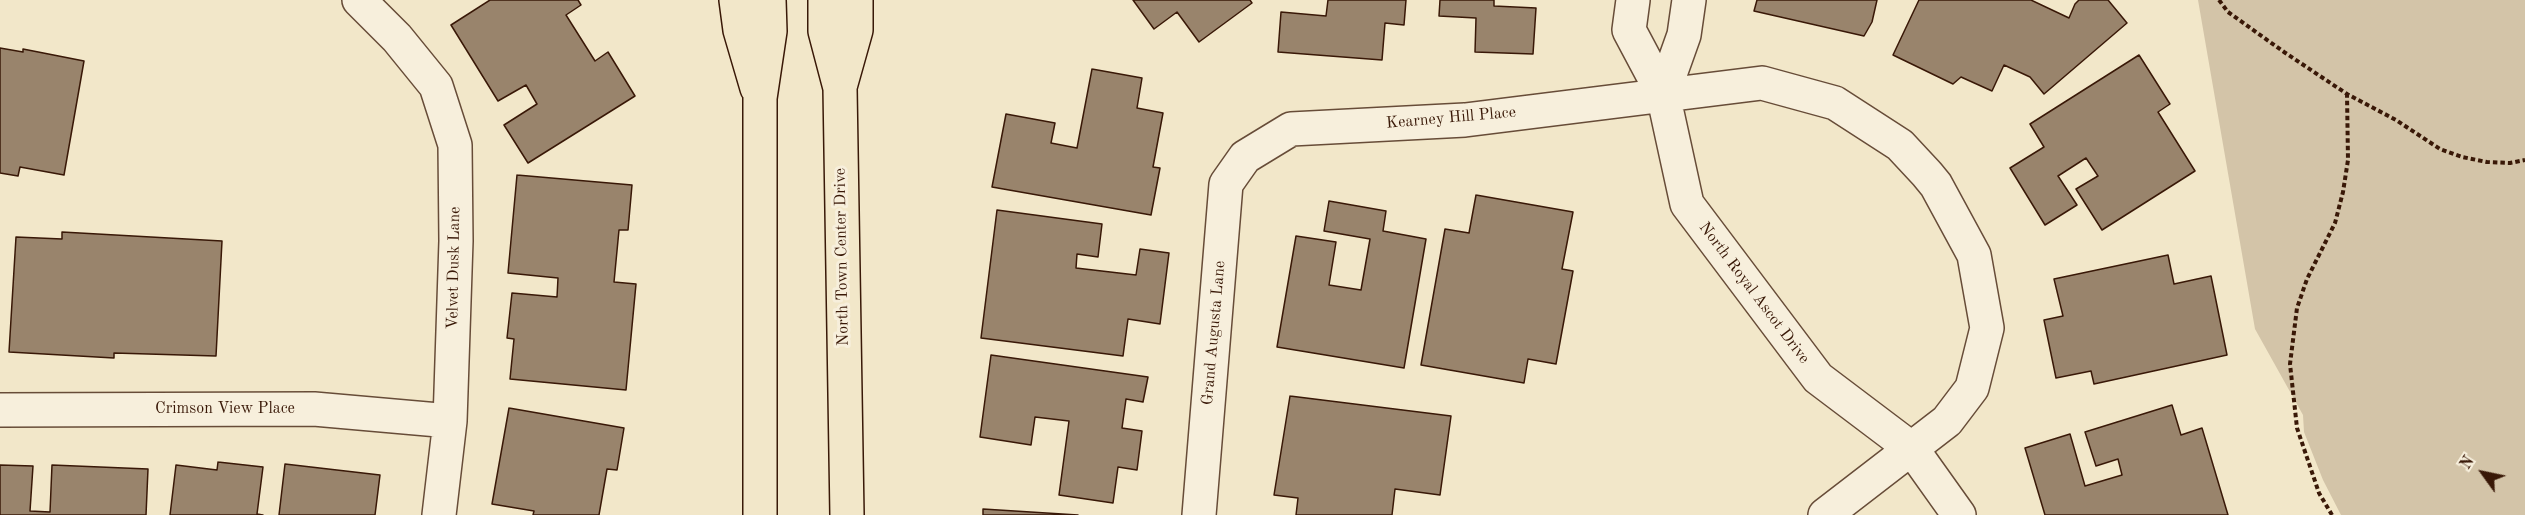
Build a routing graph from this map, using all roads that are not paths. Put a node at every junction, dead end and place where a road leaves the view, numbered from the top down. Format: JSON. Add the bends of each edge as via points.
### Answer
{"nodes":[{"id":1,"x":359,"y":0,"type":"edge"},
{"id":2,"x":736,"y":0,"type":"edge"},
{"id":3,"x":769,"y":0,"type":"edge"},
{"id":4,"x":825,"y":0,"type":"edge"},
{"id":5,"x":856,"y":0,"type":"edge"},
{"id":6,"x":1633,"y":0,"type":"edge"},
{"id":7,"x":1689,"y":0,"type":"edge"},
{"id":8,"x":840,"y":88,"type":"junction"},
{"id":9,"x":1663,"y":94,"type":"junction"},
{"id":10,"x":760,"y":98,"type":"junction"},
{"id":11,"x":1245,"y":157,"type":"joint"},
{"id":12,"x":0,"y":410,"type":"edge"},
{"id":13,"x":450,"y":420,"type":"junction"},
{"id":14,"x":1912,"y":449,"type":"junction"},
{"id":15,"x":439,"y":515,"type":"edge"},
{"id":16,"x":760,"y":515,"type":"edge"},
{"id":17,"x":847,"y":515,"type":"edge"},
{"id":18,"x":1199,"y":515,"type":"edge"},
{"id":19,"x":1825,"y":515,"type":"edge"},
{"id":20,"x":1959,"y":515,"type":"edge"}],
"edges":[{"from":1,"to":13,"type":"street","name":"Velvet Dusk Lane","via":[[397,38],[436,87],[455,145]]},
{"from":2,"to":10,"type":"main road","via":[[740,30]]},
{"from":3,"to":10,"type":"main road","via":[[770,31]]},
{"from":4,"to":8,"type":"main road","name":"North Town Center Drive","via":[[825,32]]},
{"from":5,"to":8,"type":"main road","via":[[856,30]]},
{"from":6,"to":9,"type":"street","name":"North Royal Ascot Drive","via":[[1629,30]]},
{"from":7,"to":9,"type":"street","via":[[1684,35]]},
{"from":8,"to":17,"type":"main road","name":"North Town Center Drive"},
{"from":9,"to":11,"type":"street","name":"Kearney Hill Place","via":[[1465,120],[1291,129]]},
{"from":9,"to":14,"type":"street","name":"North Royal Ascot Drive","via":[[1687,204],[1818,378]]},
{"from":9,"to":14,"type":"street","via":[[1761,83],[1835,104],[1900,145],[1936,185],[1974,255],[1987,328],[1972,388],[1947,421]]},
{"from":10,"to":16,"type":"main road"},
{"from":11,"to":18,"type":"street","name":"Grand Augusta Lane","via":[[1226,184]]},
{"from":12,"to":13,"type":"street","name":"Crimson View Place","via":[[315,409]]},
{"from":13,"to":15,"type":"street","name":"Velvet Dusk Lane"},
{"from":14,"to":19,"type":"street"},
{"from":14,"to":20,"type":"street","name":"North Royal Ascot Drive"}]}
